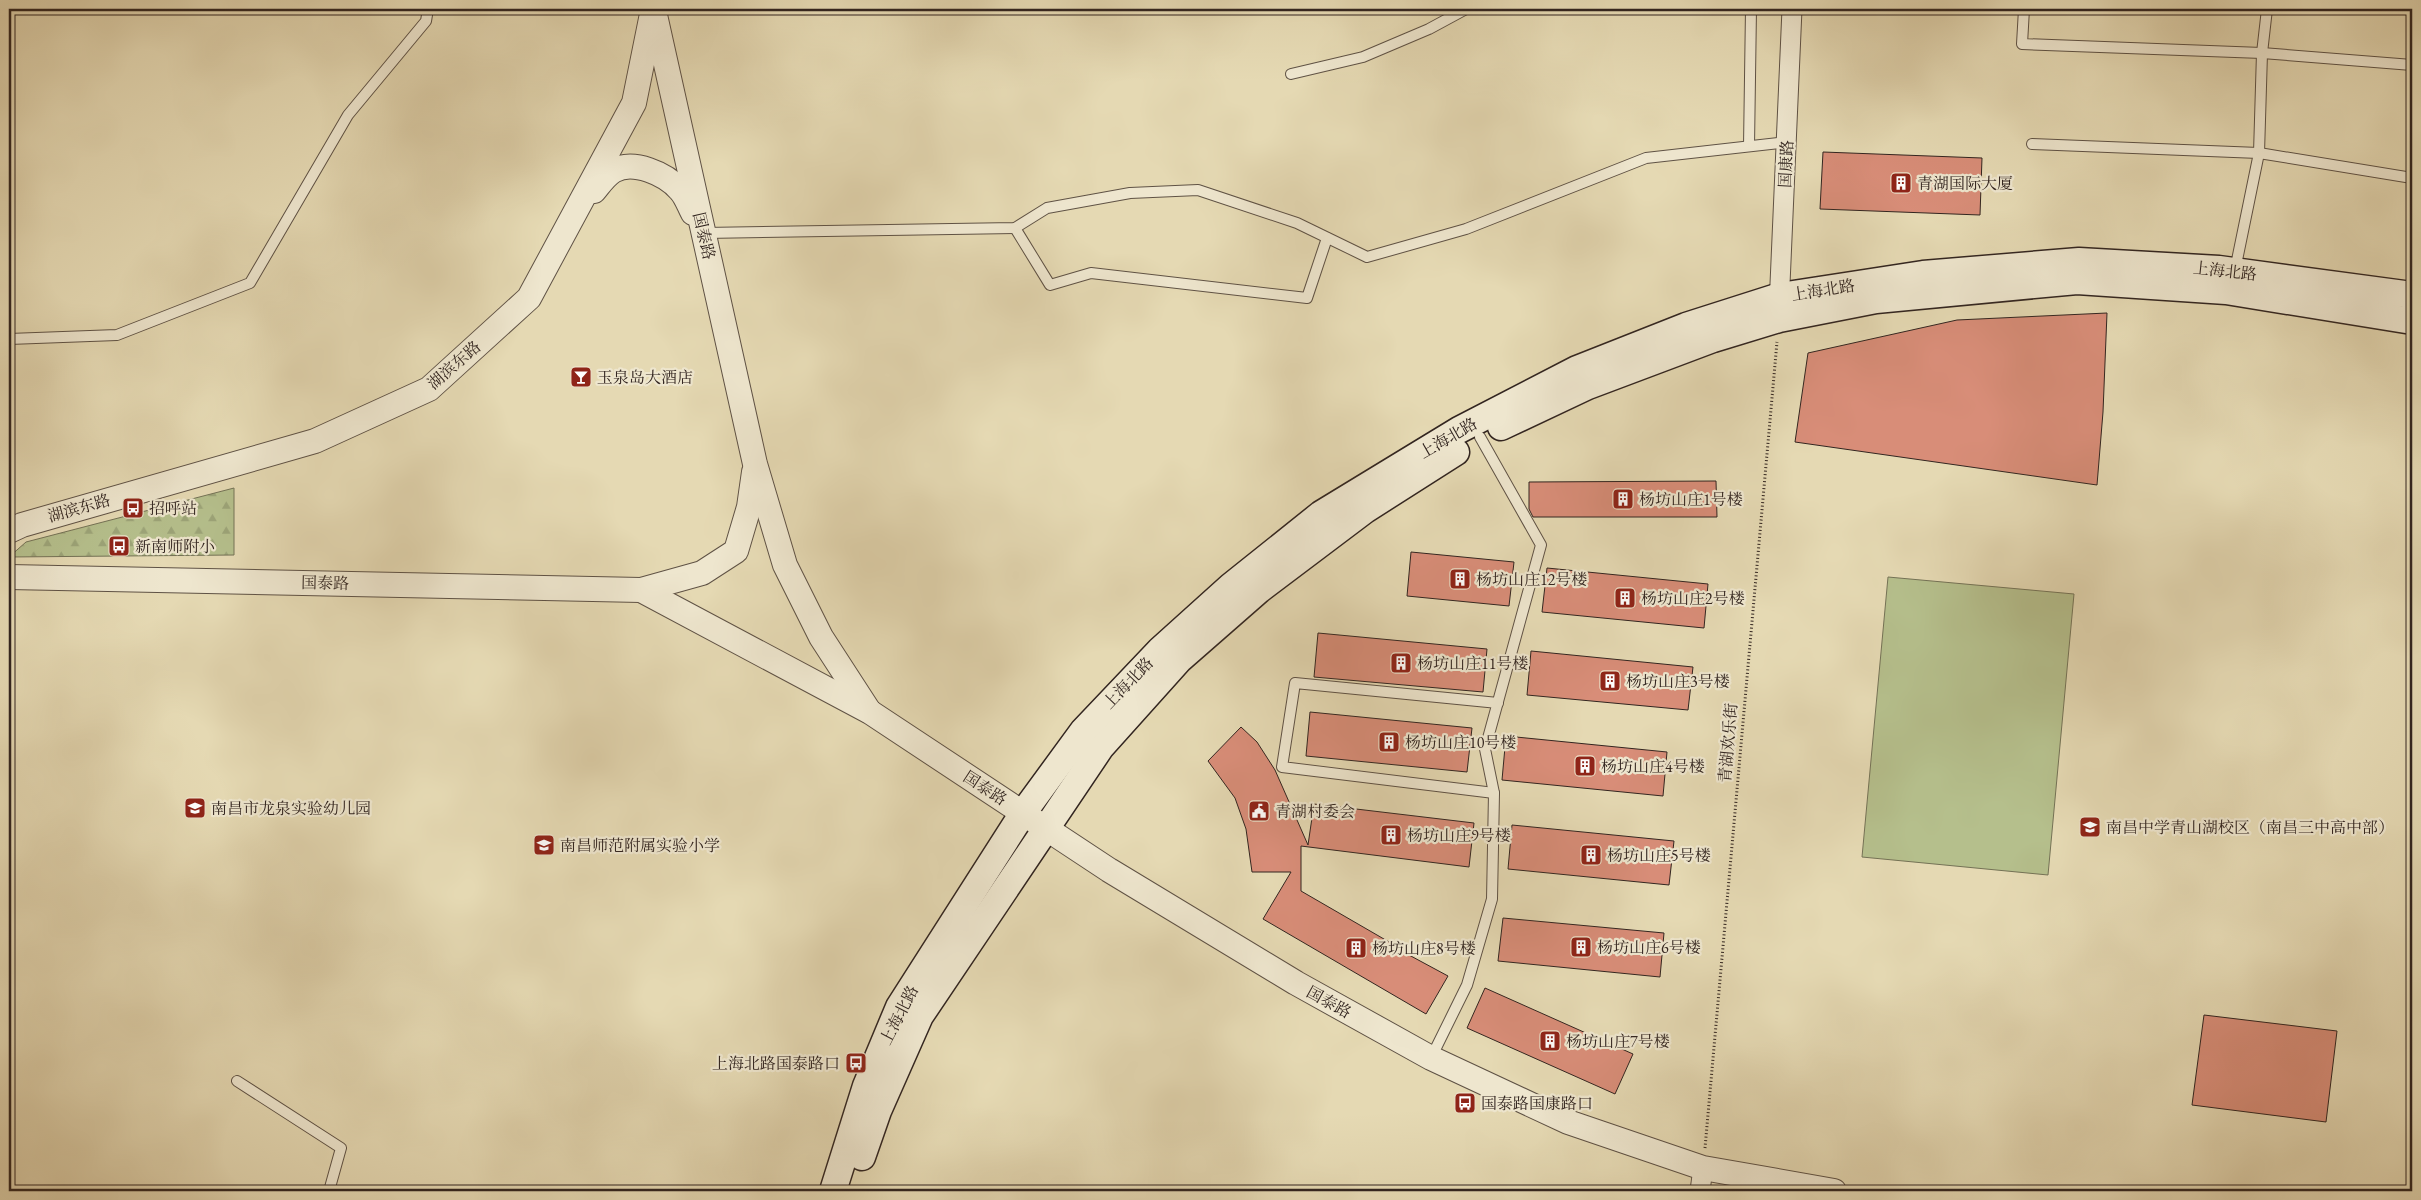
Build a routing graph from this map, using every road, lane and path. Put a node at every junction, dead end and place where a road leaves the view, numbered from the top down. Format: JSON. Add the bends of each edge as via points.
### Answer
{"nodes":[{"id":1,"x":428,"y":9,"type":"edge"},
{"id":2,"x":653,"y":9,"type":"edge"},
{"id":3,"x":1466,"y":9,"type":"edge"},
{"id":4,"x":1751,"y":9,"type":"edge"},
{"id":5,"x":1792,"y":9,"type":"edge"},
{"id":6,"x":2024,"y":9,"type":"edge"},
{"id":7,"x":2267,"y":9,"type":"edge"},
{"id":8,"x":2262,"y":52,"type":"junction"},
{"id":9,"x":2412,"y":65,"type":"edge"},
{"id":10,"x":1291,"y":74,"type":"dead end"},
{"id":11,"x":1788,"y":142,"type":"junction"},
{"id":12,"x":2032,"y":144,"type":"dead end"},
{"id":13,"x":1749,"y":146,"type":"junction"},
{"id":14,"x":2259,"y":153,"type":"junction"},
{"id":15,"x":2412,"y":178,"type":"edge"},
{"id":16,"x":568,"y":226,"type":"junction"},
{"id":17,"x":1015,"y":228,"type":"junction"},
{"id":18,"x":704,"y":232,"type":"junction"},
{"id":19,"x":1327,"y":238,"type":"junction"},
{"id":20,"x":2235,"y":271,"type":"junction"},
{"id":21,"x":2412,"y":295,"type":"edge"},
{"id":22,"x":1779,"y":308,"type":"junction"},
{"id":23,"x":2412,"y":321,"type":"edge"},
{"id":24,"x":9,"y":339,"type":"edge"},
{"id":25,"x":1480,"y":437,"type":"junction"},
{"id":26,"x":755,"y":464,"type":"junction"},
{"id":27,"x":9,"y":531,"type":"edge"},
{"id":28,"x":9,"y":577,"type":"edge"},
{"id":29,"x":640,"y":590,"type":"junction"},
{"id":30,"x":1498,"y":703,"type":"junction"},
{"id":31,"x":870,"y":712,"type":"junction"},
{"id":32,"x":1494,"y":793,"type":"junction"},
{"id":33,"x":1023,"y":812,"type":"junction"},
{"id":34,"x":1046,"y":828,"type":"junction"},
{"id":35,"x":1431,"y":1058,"type":"junction"},
{"id":36,"x":237,"y":1080,"type":"dead end"},
{"id":37,"x":1701,"y":1180,"type":"edge"},
{"id":38,"x":329,"y":1191,"type":"edge"},
{"id":39,"x":833,"y":1191,"type":"edge"},
{"id":40,"x":850,"y":1191,"type":"edge"},
{"id":41,"x":1834,"y":1191,"type":"edge"}],
"edges":[{"from":1,"to":24,"type":"lane","via":[[426,21],[348,116],[250,283],[117,335]]},
{"from":2,"to":16,"type":"street","name":"湖滨东路","via":[[634,103]]},
{"from":2,"to":18,"type":"street","name":"国泰路"},
{"from":3,"to":10,"type":"lane","via":[[1430,29],[1363,57]]},
{"from":4,"to":13,"type":"lane"},
{"from":5,"to":11,"type":"street","name":"国康路"},
{"from":6,"to":8,"type":"lane","via":[[2022,44]]},
{"from":7,"to":8,"type":"lane"},
{"from":8,"to":9,"type":"lane"},
{"from":8,"to":14,"type":"lane"},
{"from":11,"to":13,"type":"lane"},
{"from":11,"to":22,"type":"street","name":"国康路"},
{"from":12,"to":14,"type":"lane"},
{"from":13,"to":19,"type":"lane","via":[[1646,158],[1466,229],[1368,257]]},
{"from":14,"to":15,"type":"lane"},
{"from":14,"to":20,"type":"lane"},
{"from":16,"to":18,"type":"street","via":[[603,179],[614,170],[625,167],[639,168],[668,179],[681,190]]},
{"from":16,"to":27,"type":"street","name":"湖滨东路","via":[[529,298],[429,389],[315,441]]},
{"from":17,"to":18,"type":"lane"},
{"from":17,"to":19,"type":"lane","via":[[1047,208],[1130,193],[1198,190],[1297,223]]},
{"from":17,"to":19,"type":"lane","via":[[1050,285],[1091,272],[1307,298]]},
{"from":18,"to":26,"type":"street","name":"国泰路"},
{"from":20,"to":21,"type":"main road","name":"上海北路"},
{"from":20,"to":22,"type":"main road","name":"上海北路","via":[[2078,261],[1922,274]]},
{"from":22,"to":23,"type":"main road","name":"上海北路","via":[[2077,281],[2226,291]]},
{"from":22,"to":25,"type":"main road","name":"上海北路","via":[[1713,339],[1588,386]]},
{"from":22,"to":33,"type":"main road","name":"上海北路","via":[[1686,326],[1577,369],[1458,430],[1321,514],[1231,586],[1160,650],[1083,731]]},
{"from":22,"to":37,"type":"path","name":"青湖欢乐街"},
{"from":25,"to":30,"type":"lane","via":[[1541,546]]},
{"from":25,"to":34,"type":"main road","name":"上海北路","via":[[1364,510],[1259,590],[1179,660],[1101,748]]},
{"from":26,"to":29,"type":"street","name":"国泰路","via":[[749,507],[736,551],[702,573]]},
{"from":26,"to":31,"type":"street","name":"国泰路","via":[[785,565],[821,637]]},
{"from":28,"to":29,"type":"street","name":"国泰路"},
{"from":29,"to":31,"type":"street","name":"国泰路"},
{"from":30,"to":32,"type":"lane","via":[[1485,749]]},
{"from":30,"to":32,"type":"lane","via":[[1295,683],[1282,767]]},
{"from":31,"to":33,"type":"street","name":"国泰路"},
{"from":32,"to":35,"type":"lane","via":[[1492,899],[1467,985]]},
{"from":33,"to":34,"type":"street","name":"国泰路"},
{"from":33,"to":39,"type":"main road","name":"上海北路","via":[[899,1007],[866,1086]]},
{"from":34,"to":35,"type":"street","name":"国泰路","via":[[1296,983]]},
{"from":34,"to":40,"type":"main road","name":"上海北路","via":[[920,1016],[878,1111]]},
{"from":35,"to":37,"type":"street","name":"国泰路"},
{"from":36,"to":38,"type":"lane","via":[[341,1148]]},
{"from":37,"to":41,"type":"street","name":"国泰路"}]}
